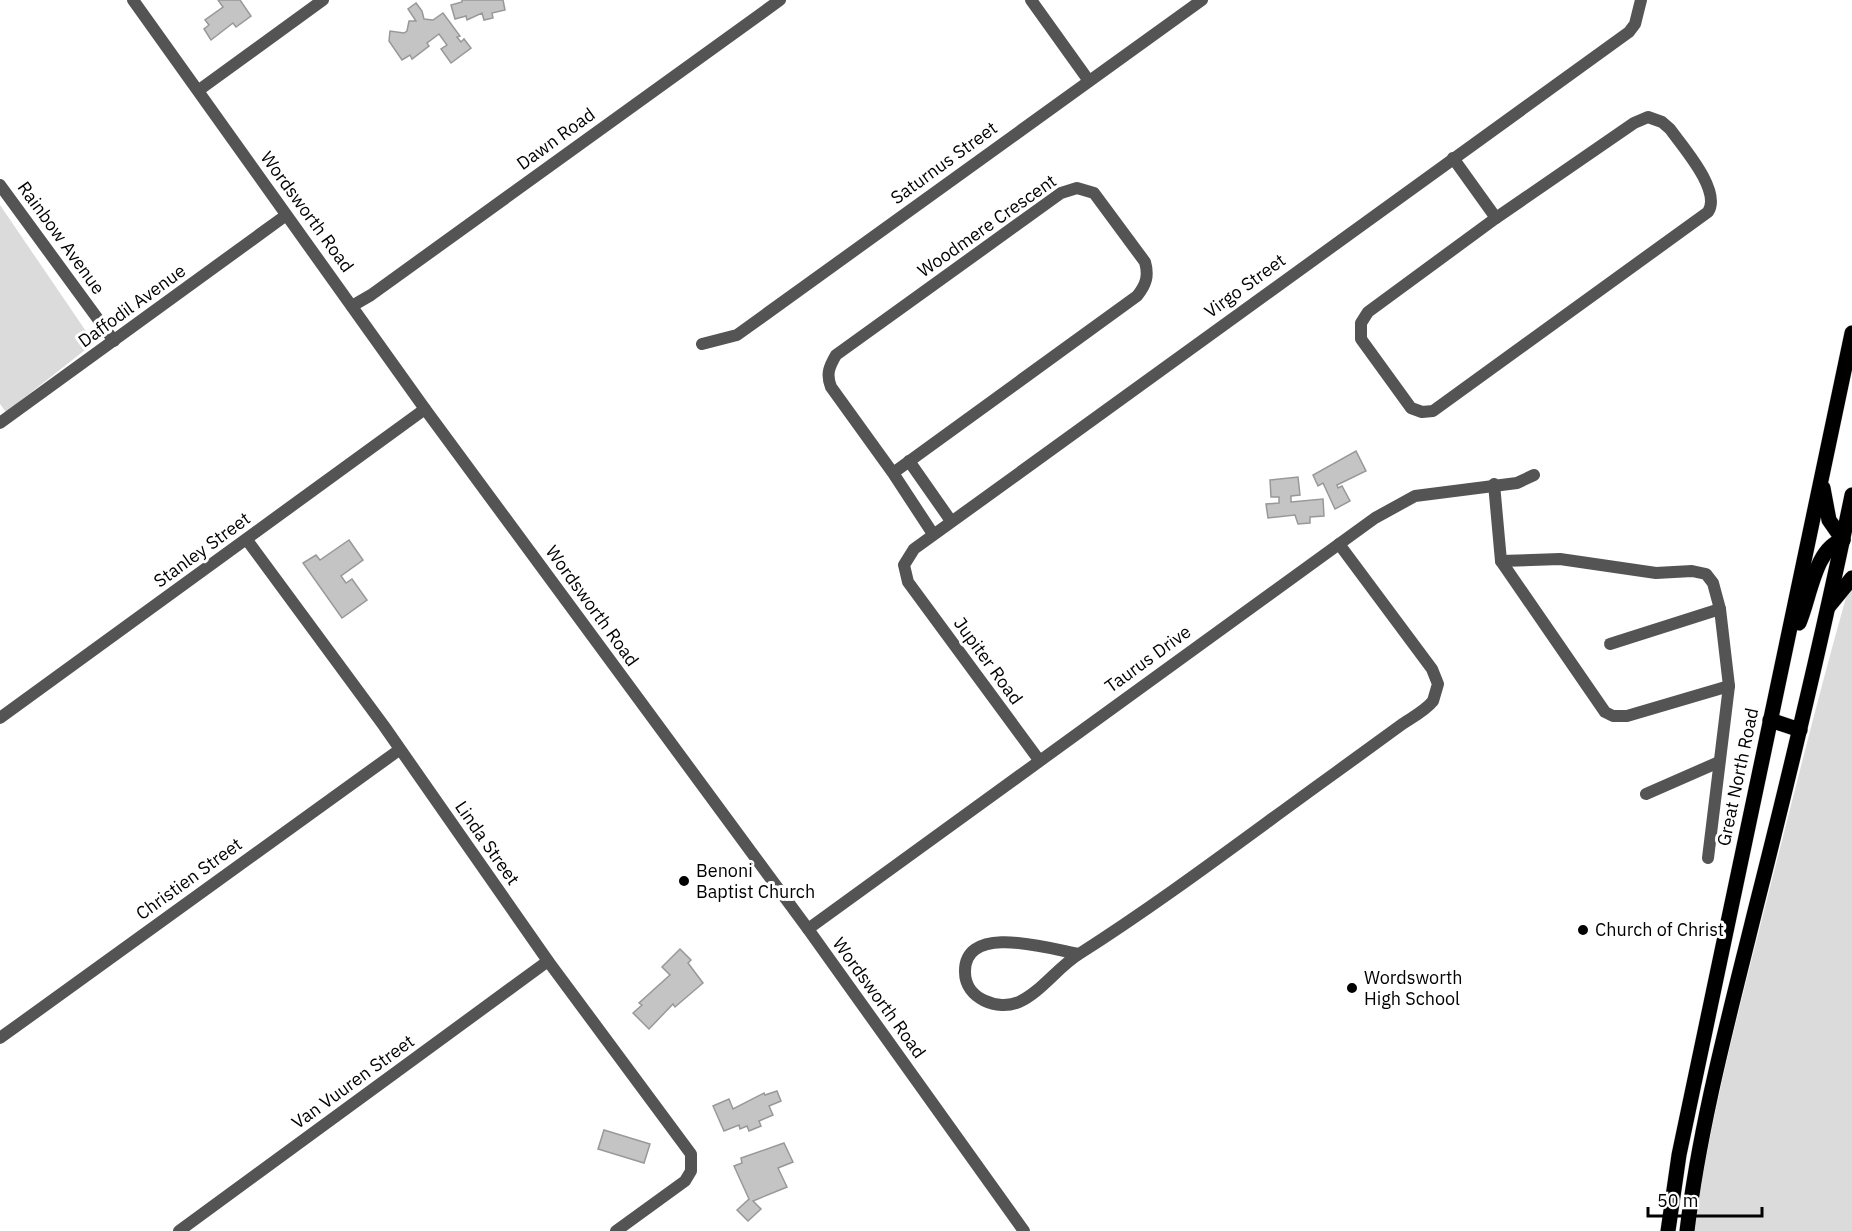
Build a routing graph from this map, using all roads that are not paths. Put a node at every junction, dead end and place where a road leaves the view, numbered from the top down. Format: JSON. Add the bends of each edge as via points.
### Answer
{"nodes":[{"id":1,"x":133,"y":0,"type":"edge"},
{"id":2,"x":323,"y":0,"type":"edge"},
{"id":3,"x":780,"y":0,"type":"edge"},
{"id":4,"x":1030,"y":0,"type":"edge"},
{"id":5,"x":1202,"y":0,"type":"edge"},
{"id":6,"x":1641,"y":0,"type":"edge"},
{"id":7,"x":1089,"y":81,"type":"junction"},
{"id":8,"x":199,"y":90,"type":"junction"},
{"id":9,"x":1453,"y":158,"type":"junction"},
{"id":10,"x":0,"y":185,"type":"edge"},
{"id":11,"x":285,"y":216,"type":"junction"},
{"id":12,"x":1496,"y":218,"type":"junction"},
{"id":13,"x":352,"y":306,"type":"junction"},
{"id":14,"x":1852,"y":333,"type":"edge"},
{"id":15,"x":114,"y":341,"type":"junction"},
{"id":16,"x":702,"y":345,"type":"dead end"},
{"id":17,"x":424,"y":409,"type":"junction"},
{"id":18,"x":2,"y":418,"type":"edge"},
{"id":19,"x":909,"y":461,"type":"junction"},
{"id":20,"x":893,"y":473,"type":"junction"},
{"id":21,"x":1822,"y":474,"type":"junction"},
{"id":22,"x":1534,"y":475,"type":"dead end"},
{"id":23,"x":1494,"y":484,"type":"junction"},
{"id":24,"x":1852,"y":495,"type":"edge"},
{"id":25,"x":951,"y":521,"type":"junction"},
{"id":26,"x":933,"y":534,"type":"junction"},
{"id":27,"x":247,"y":540,"type":"junction"},
{"id":28,"x":1847,"y":541,"type":"edge"},
{"id":29,"x":1339,"y":544,"type":"junction"},
{"id":30,"x":1501,"y":561,"type":"junction"},
{"id":31,"x":1852,"y":578,"type":"edge"},
{"id":32,"x":908,"y":582,"type":"joint"},
{"id":33,"x":1720,"y":609,"type":"junction"},
{"id":34,"x":1826,"y":610,"type":"junction"},
{"id":35,"x":1610,"y":644,"type":"dead end"},
{"id":36,"x":1788,"y":644,"type":"junction"},
{"id":37,"x":1729,"y":686,"type":"junction"},
{"id":38,"x":0,"y":718,"type":"edge"},
{"id":39,"x":1770,"y":720,"type":"junction"},
{"id":40,"x":1800,"y":730,"type":"junction"},
{"id":41,"x":399,"y":750,"type":"junction"},
{"id":42,"x":1039,"y":760,"type":"junction"},
{"id":43,"x":1719,"y":762,"type":"junction"},
{"id":44,"x":1646,"y":794,"type":"dead end"},
{"id":45,"x":1708,"y":858,"type":"dead end"},
{"id":46,"x":808,"y":929,"type":"junction"},
{"id":47,"x":1078,"y":954,"type":"junction"},
{"id":48,"x":548,"y":961,"type":"junction"},
{"id":49,"x":0,"y":1038,"type":"edge"},
{"id":50,"x":179,"y":1231,"type":"edge"},
{"id":51,"x":616,"y":1231,"type":"edge"},
{"id":52,"x":1024,"y":1231,"type":"edge"},
{"id":53,"x":1668,"y":1231,"type":"edge"},
{"id":54,"x":1687,"y":1231,"type":"edge"}],
"edges":[{"from":1,"to":8,"type":"street","name":"Wordsworth Road"},
{"from":2,"to":8,"type":"street"},
{"from":3,"to":13,"type":"street","name":"Dawn Road"},
{"from":4,"to":7,"type":"street"},
{"from":5,"to":7,"type":"street","name":"Saturnus Street"},
{"from":6,"to":9,"type":"street","name":"Virgo Street","via":[[1629,32]]},
{"from":7,"to":16,"type":"street","name":"Saturnus Street","via":[[737,335]]},
{"from":8,"to":11,"type":"street","name":"Wordsworth Road"},
{"from":9,"to":12,"type":"street"},
{"from":9,"to":25,"type":"street","name":"Virgo Street"},
{"from":10,"to":15,"type":"street","name":"Rainbow Avenue"},
{"from":11,"to":13,"type":"street","name":"Wordsworth Road"},
{"from":11,"to":15,"type":"street","name":"Daffodil Avenue"},
{"from":12,"to":12,"type":"street","via":[[1368,312],[1361,323],[1360,339],[1414,410],[1433,411],[1708,212],[1713,200],[1709,187],[1670,129],[1648,117]]},
{"from":13,"to":17,"type":"street","name":"Wordsworth Road"},
{"from":14,"to":21,"type":"main road","name":"Great North Road"},
{"from":15,"to":18,"type":"street","name":"Daffodil Avenue"},
{"from":17,"to":27,"type":"street","name":"Stanley Street"},
{"from":17,"to":46,"type":"street","name":"Wordsworth Road"},
{"from":19,"to":20,"type":"street","name":"Woodmere Crescent"},
{"from":19,"to":20,"type":"street","name":"Woodmere Crescent","via":[[1137,296],[1144,287],[1148,275],[1145,262],[1094,193],[1077,188],[1061,193],[836,355],[827,375],[831,387]]},
{"from":19,"to":25,"type":"street"},
{"from":20,"to":26,"type":"street","name":"Woodmere Crescent"},
{"from":21,"to":28,"type":"main road","via":[[1826,512]]},
{"from":21,"to":36,"type":"main road","name":"Great North Road"},
{"from":22,"to":23,"type":"street","name":"Taurus Drive","via":[[1517,483]]},
{"from":23,"to":29,"type":"street","name":"Taurus Drive","via":[[1414,496]]},
{"from":23,"to":30,"type":"street"},
{"from":24,"to":28,"type":"main road"},
{"from":25,"to":26,"type":"street","name":"Virgo Street"},
{"from":26,"to":32,"type":"street","name":"Virgo Street","via":[[907,557],[904,575]]},
{"from":27,"to":38,"type":"street","name":"Stanley Street"},
{"from":27,"to":41,"type":"street","name":"Linda Street"},
{"from":28,"to":34,"type":"main road"},
{"from":28,"to":36,"type":"main road","via":[[1833,542],[1822,554]]},
{"from":29,"to":42,"type":"street","name":"Taurus Drive"},
{"from":29,"to":47,"type":"street","via":[[1432,669],[1438,684],[1433,701],[1194,876]]},
{"from":30,"to":33,"type":"street","via":[[1560,560],[1656,573],[1700,572],[1713,583]]},
{"from":30,"to":37,"type":"street","via":[[1608,714],[1627,716]]},
{"from":31,"to":34,"type":"main road"},
{"from":32,"to":42,"type":"street","name":"Jupiter Road"},
{"from":33,"to":35,"type":"street"},
{"from":33,"to":37,"type":"street"},
{"from":34,"to":40,"type":"main road"},
{"from":36,"to":39,"type":"main road","name":"Great North Road"},
{"from":37,"to":43,"type":"street"},
{"from":39,"to":40,"type":"main road"},
{"from":39,"to":53,"type":"main road","name":"Great North Road","via":[[1678,1155]]},
{"from":40,"to":54,"type":"main road","via":[[1719,1061]]},
{"from":41,"to":48,"type":"street","name":"Linda Street"},
{"from":41,"to":49,"type":"street","name":"Christien Street"},
{"from":42,"to":46,"type":"street","name":"Taurus Drive"},
{"from":43,"to":44,"type":"street"},
{"from":43,"to":45,"type":"street"},
{"from":46,"to":52,"type":"street","name":"Wordsworth Road"},
{"from":47,"to":47,"type":"street","via":[[1020,1002],[1004,1006],[990,1005],[978,996],[965,973],[967,960],[977,948],[990,942]]},
{"from":48,"to":50,"type":"street","name":"Van Vuuren Street"},
{"from":48,"to":51,"type":"street","name":"Linda Street","via":[[691,1154],[692,1168],[685,1181]]}]}
